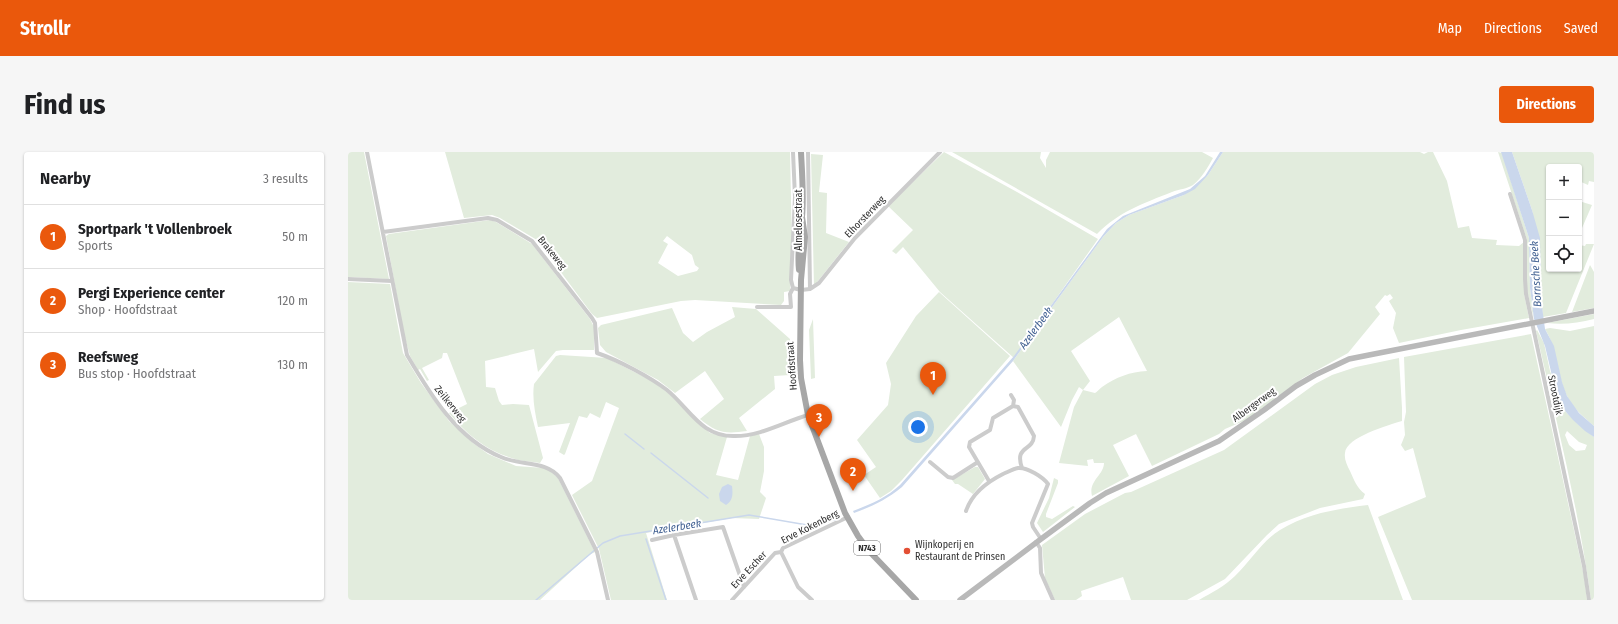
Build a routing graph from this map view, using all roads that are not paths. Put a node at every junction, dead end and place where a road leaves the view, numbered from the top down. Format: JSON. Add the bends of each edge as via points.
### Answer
{"nodes":[{"id":1,"x":367,"y":152,"type":"edge"},
{"id":2,"x":793,"y":152,"type":"edge"},
{"id":3,"x":801,"y":152,"type":"edge"},
{"id":4,"x":808,"y":152,"type":"edge"},
{"id":5,"x":940,"y":152,"type":"edge"},
{"id":6,"x":1510,"y":194,"type":"dead end"},
{"id":7,"x":383,"y":232,"type":"junction"},
{"id":8,"x":348,"y":279,"type":"edge"},
{"id":9,"x":392,"y":281,"type":"junction"},
{"id":10,"x":793,"y":288,"type":"junction"},
{"id":11,"x":810,"y":289,"type":"junction"},
{"id":12,"x":801,"y":290,"type":"junction"},
{"id":13,"x":757,"y":307,"type":"dead end"},
{"id":14,"x":1594,"y":311,"type":"edge"},
{"id":15,"x":1533,"y":323,"type":"junction"},
{"id":16,"x":1011,"y":395,"type":"dead end"},
{"id":17,"x":1013,"y":406,"type":"junction"},
{"id":18,"x":808,"y":415,"type":"junction"},
{"id":19,"x":930,"y":462,"type":"dead end"},
{"id":20,"x":978,"y":462,"type":"junction"},
{"id":21,"x":1022,"y":468,"type":"junction"},
{"id":22,"x":989,"y":481,"type":"junction"},
{"id":23,"x":966,"y":511,"type":"dead end"},
{"id":24,"x":848,"y":517,"type":"junction"},
{"id":25,"x":674,"y":535,"type":"junction"},
{"id":26,"x":652,"y":540,"type":"dead end"},
{"id":27,"x":1038,"y":540,"type":"junction"},
{"id":28,"x":780,"y":552,"type":"junction"},
{"id":29,"x":744,"y":587,"type":"junction"},
{"id":30,"x":809,"y":599,"type":"edge"},
{"id":31,"x":608,"y":600,"type":"edge"},
{"id":32,"x":696,"y":600,"type":"edge"},
{"id":33,"x":732,"y":600,"type":"edge"},
{"id":34,"x":916,"y":600,"type":"edge"},
{"id":35,"x":960,"y":600,"type":"edge"},
{"id":36,"x":1053,"y":600,"type":"edge"},
{"id":37,"x":1589,"y":600,"type":"edge"}],
"edges":[{"from":1,"to":7,"type":"street","name":"Zeilkerweg"},
{"from":2,"to":10,"type":"street","name":"Almelosestraat"},
{"from":3,"to":12,"type":"main road","name":"Almelosestraat","number":"N743","via":[[802,217],[805,237]]},
{"from":4,"to":11,"type":"street","name":"Almelosestraat"},
{"from":5,"to":11,"type":"street","name":"Elhorsterweg","via":[[855,238],[819,283]]},
{"from":6,"to":15,"type":"street","name":"Strootdijk","via":[[1525,240],[1525,286]]},
{"from":7,"to":9,"type":"street","name":"Zeilkerweg"},
{"from":7,"to":18,"type":"street","name":"Brakeweg","via":[[488,218],[497,220],[532,241],[595,323],[597,353],[667,390],[700,423],[717,434],[750,434]]},
{"from":8,"to":9,"type":"street"},
{"from":9,"to":31,"type":"street","name":"Zeilkerweg","via":[[407,355],[421,379],[455,424],[488,451],[502,458],[546,467],[556,472],[596,550]]},
{"from":10,"to":12,"type":"street"},
{"from":10,"to":13,"type":"street","via":[[791,307]]},
{"from":11,"to":12,"type":"street"},
{"from":12,"to":18,"type":"main road","name":"Hoofdstraat","number":"N743","via":[[801,378]]},
{"from":14,"to":15,"type":"main road","name":"Albergerweg"},
{"from":15,"to":27,"type":"main road","name":"Albergerweg","via":[[1377,353],[1336,364],[1296,386],[1219,440],[1106,493]]},
{"from":15,"to":37,"type":"street","name":"Strootdijk"},
{"from":16,"to":17,"type":"street","via":[[1014,400]]},
{"from":17,"to":20,"type":"street","via":[[993,418],[990,430],[970,442],[969,447]]},
{"from":17,"to":21,"type":"street","via":[[1018,407],[1034,436],[1034,440],[1019,455]]},
{"from":18,"to":24,"type":"main road","name":"Hoofdstraat","number":"N743"},
{"from":19,"to":20,"type":"street","via":[[950,478]]},
{"from":20,"to":22,"type":"street"},
{"from":21,"to":22,"type":"street"},
{"from":21,"to":27,"type":"street","via":[[1048,484],[1032,523]]},
{"from":22,"to":23,"type":"street","via":[[978,492]]},
{"from":24,"to":28,"type":"street","name":"Erve Kokenberg","via":[[783,548]]},
{"from":24,"to":34,"type":"main road","name":"Hoofdstraat","number":"N743","via":[[869,551]]},
{"from":25,"to":26,"type":"street"},
{"from":25,"to":29,"type":"street","via":[[723,527]]},
{"from":25,"to":32,"type":"street"},
{"from":27,"to":35,"type":"main road","name":"Albergerweg"},
{"from":27,"to":36,"type":"street","via":[[1041,573]]},
{"from":28,"to":29,"type":"street","name":"Erve Escher","via":[[776,553]]},
{"from":28,"to":30,"type":"street","name":"Erve Escher","via":[[798,587]]},
{"from":29,"to":33,"type":"street","name":"Erve Escher"}]}
